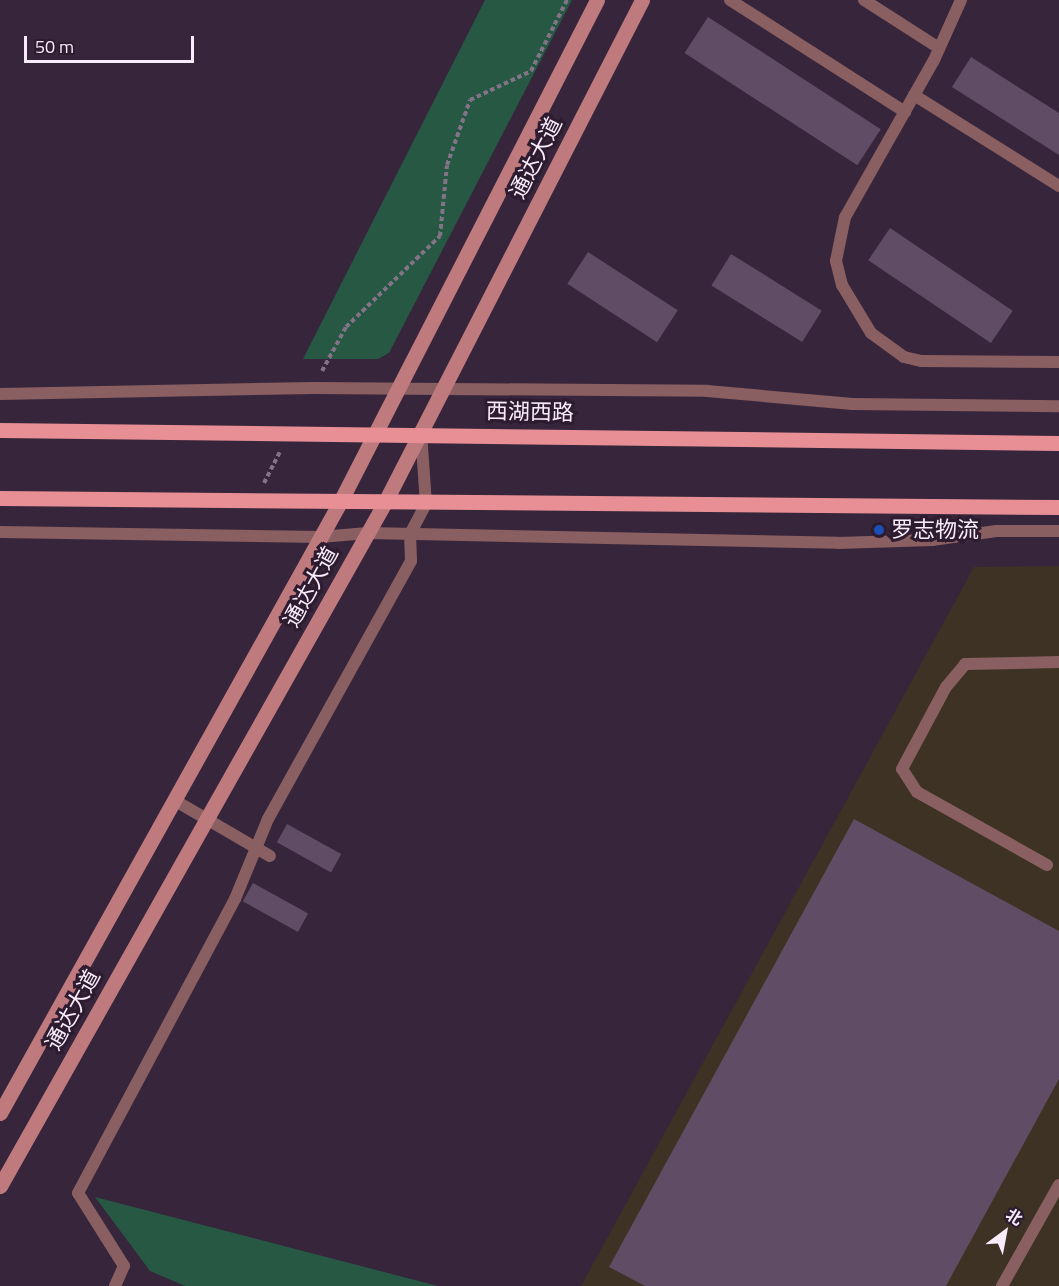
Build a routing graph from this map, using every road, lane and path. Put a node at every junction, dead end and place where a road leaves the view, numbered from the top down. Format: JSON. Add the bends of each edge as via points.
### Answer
{"nodes":[{"id":1,"x":567,"y":0,"type":"edge"},
{"id":2,"x":597,"y":0,"type":"edge"},
{"id":3,"x":642,"y":0,"type":"edge"},
{"id":4,"x":730,"y":0,"type":"edge"},
{"id":5,"x":864,"y":0,"type":"edge"},
{"id":6,"x":961,"y":0,"type":"edge"},
{"id":7,"x":939,"y":48,"type":"junction"},
{"id":8,"x":914,"y":95,"type":"junction"},
{"id":9,"x":905,"y":112,"type":"junction"},
{"id":10,"x":1059,"y":186,"type":"edge"},
{"id":11,"x":1059,"y":363,"type":"edge"},
{"id":12,"x":313,"y":388,"type":"junction"},
{"id":13,"x":399,"y":389,"type":"junction"},
{"id":14,"x":444,"y":389,"type":"junction"},
{"id":15,"x":0,"y":394,"type":"edge"},
{"id":16,"x":1059,"y":406,"type":"edge"},
{"id":17,"x":0,"y":430,"type":"edge"},
{"id":18,"x":290,"y":432,"type":"junction"},
{"id":19,"x":421,"y":432,"type":"junction"},
{"id":20,"x":376,"y":433,"type":"junction"},
{"id":21,"x":1059,"y":443,"type":"edge"},
{"id":22,"x":0,"y":498,"type":"edge"},
{"id":23,"x":254,"y":502,"type":"junction"},
{"id":24,"x":339,"y":504,"type":"junction"},
{"id":25,"x":384,"y":504,"type":"junction"},
{"id":26,"x":426,"y":504,"type":"junction"},
{"id":27,"x":1059,"y":507,"type":"edge"},
{"id":28,"x":1059,"y":531,"type":"edge"},
{"id":29,"x":0,"y":532,"type":"edge"},
{"id":30,"x":368,"y":533,"type":"junction"},
{"id":31,"x":410,"y":534,"type":"junction"},
{"id":32,"x":320,"y":537,"type":"junction"},
{"id":33,"x":1059,"y":662,"type":"edge"},
{"id":34,"x":174,"y":800,"type":"junction"},
{"id":35,"x":206,"y":819,"type":"junction"},
{"id":36,"x":256,"y":848,"type":"junction"},
{"id":37,"x":270,"y":856,"type":"dead end"},
{"id":38,"x":1047,"y":865,"type":"dead end"},
{"id":39,"x":0,"y":1113,"type":"edge"},
{"id":40,"x":1059,"y":1185,"type":"edge"},
{"id":41,"x":0,"y":1186,"type":"edge"},
{"id":42,"x":116,"y":1286,"type":"edge"},
{"id":43,"x":1002,"y":1286,"type":"edge"}],
"edges":[{"from":1,"to":12,"type":"path","via":[[531,71],[470,100],[447,165],[440,236],[346,327]]},
{"from":2,"to":13,"type":"main road","name":"通达大道"},
{"from":3,"to":14,"type":"main road","name":"通达大道"},
{"from":4,"to":9,"type":"lane"},
{"from":5,"to":7,"type":"lane"},
{"from":6,"to":7,"type":"lane"},
{"from":7,"to":8,"type":"lane"},
{"from":8,"to":9,"type":"lane"},
{"from":8,"to":10,"type":"lane"},
{"from":9,"to":11,"type":"lane","via":[[838,233],[836,261],[854,310],[891,350],[913,359]]},
{"from":12,"to":13,"type":"lane"},
{"from":12,"to":15,"type":"lane"},
{"from":13,"to":14,"type":"lane"},
{"from":13,"to":20,"type":"main road","name":"通达大道"},
{"from":14,"to":16,"type":"lane","via":[[707,391],[852,404]]},
{"from":14,"to":19,"type":"main road","name":"通达大道"},
{"from":17,"to":18,"type":"main road","name":"西湖西路"},
{"from":18,"to":20,"type":"main road","name":"西湖西路"},
{"from":18,"to":23,"type":"path"},
{"from":19,"to":20,"type":"main road","name":"西湖西路"},
{"from":19,"to":21,"type":"main road","name":"西湖西路"},
{"from":19,"to":25,"type":"main road","name":"通达大道"},
{"from":19,"to":26,"type":"lane"},
{"from":20,"to":24,"type":"main road","name":"通达大道"},
{"from":22,"to":23,"type":"main road"},
{"from":23,"to":24,"type":"main road"},
{"from":24,"to":25,"type":"main road"},
{"from":24,"to":32,"type":"main road","name":"通达大道"},
{"from":25,"to":26,"type":"main road"},
{"from":25,"to":30,"type":"main road","name":"通达大道"},
{"from":26,"to":27,"type":"main road"},
{"from":26,"to":31,"type":"lane"},
{"from":28,"to":31,"type":"lane","via":[[996,531],[932,540],[838,543]]},
{"from":29,"to":32,"type":"lane"},
{"from":30,"to":31,"type":"lane"},
{"from":30,"to":32,"type":"lane"},
{"from":30,"to":35,"type":"main road","name":"通达大道"},
{"from":31,"to":36,"type":"lane","via":[[411,561]]},
{"from":32,"to":34,"type":"main road","name":"通达大道"},
{"from":33,"to":38,"type":"lane","via":[[965,664],[946,687],[902,769],[916,792]]},
{"from":34,"to":35,"type":"lane"},
{"from":34,"to":39,"type":"main road","name":"通达大道"},
{"from":35,"to":36,"type":"lane"},
{"from":35,"to":41,"type":"main road","name":"通达大道"},
{"from":36,"to":37,"type":"lane"},
{"from":36,"to":42,"type":"lane","via":[[235,899],[78,1192],[124,1266]]},
{"from":40,"to":43,"type":"lane"}]}
